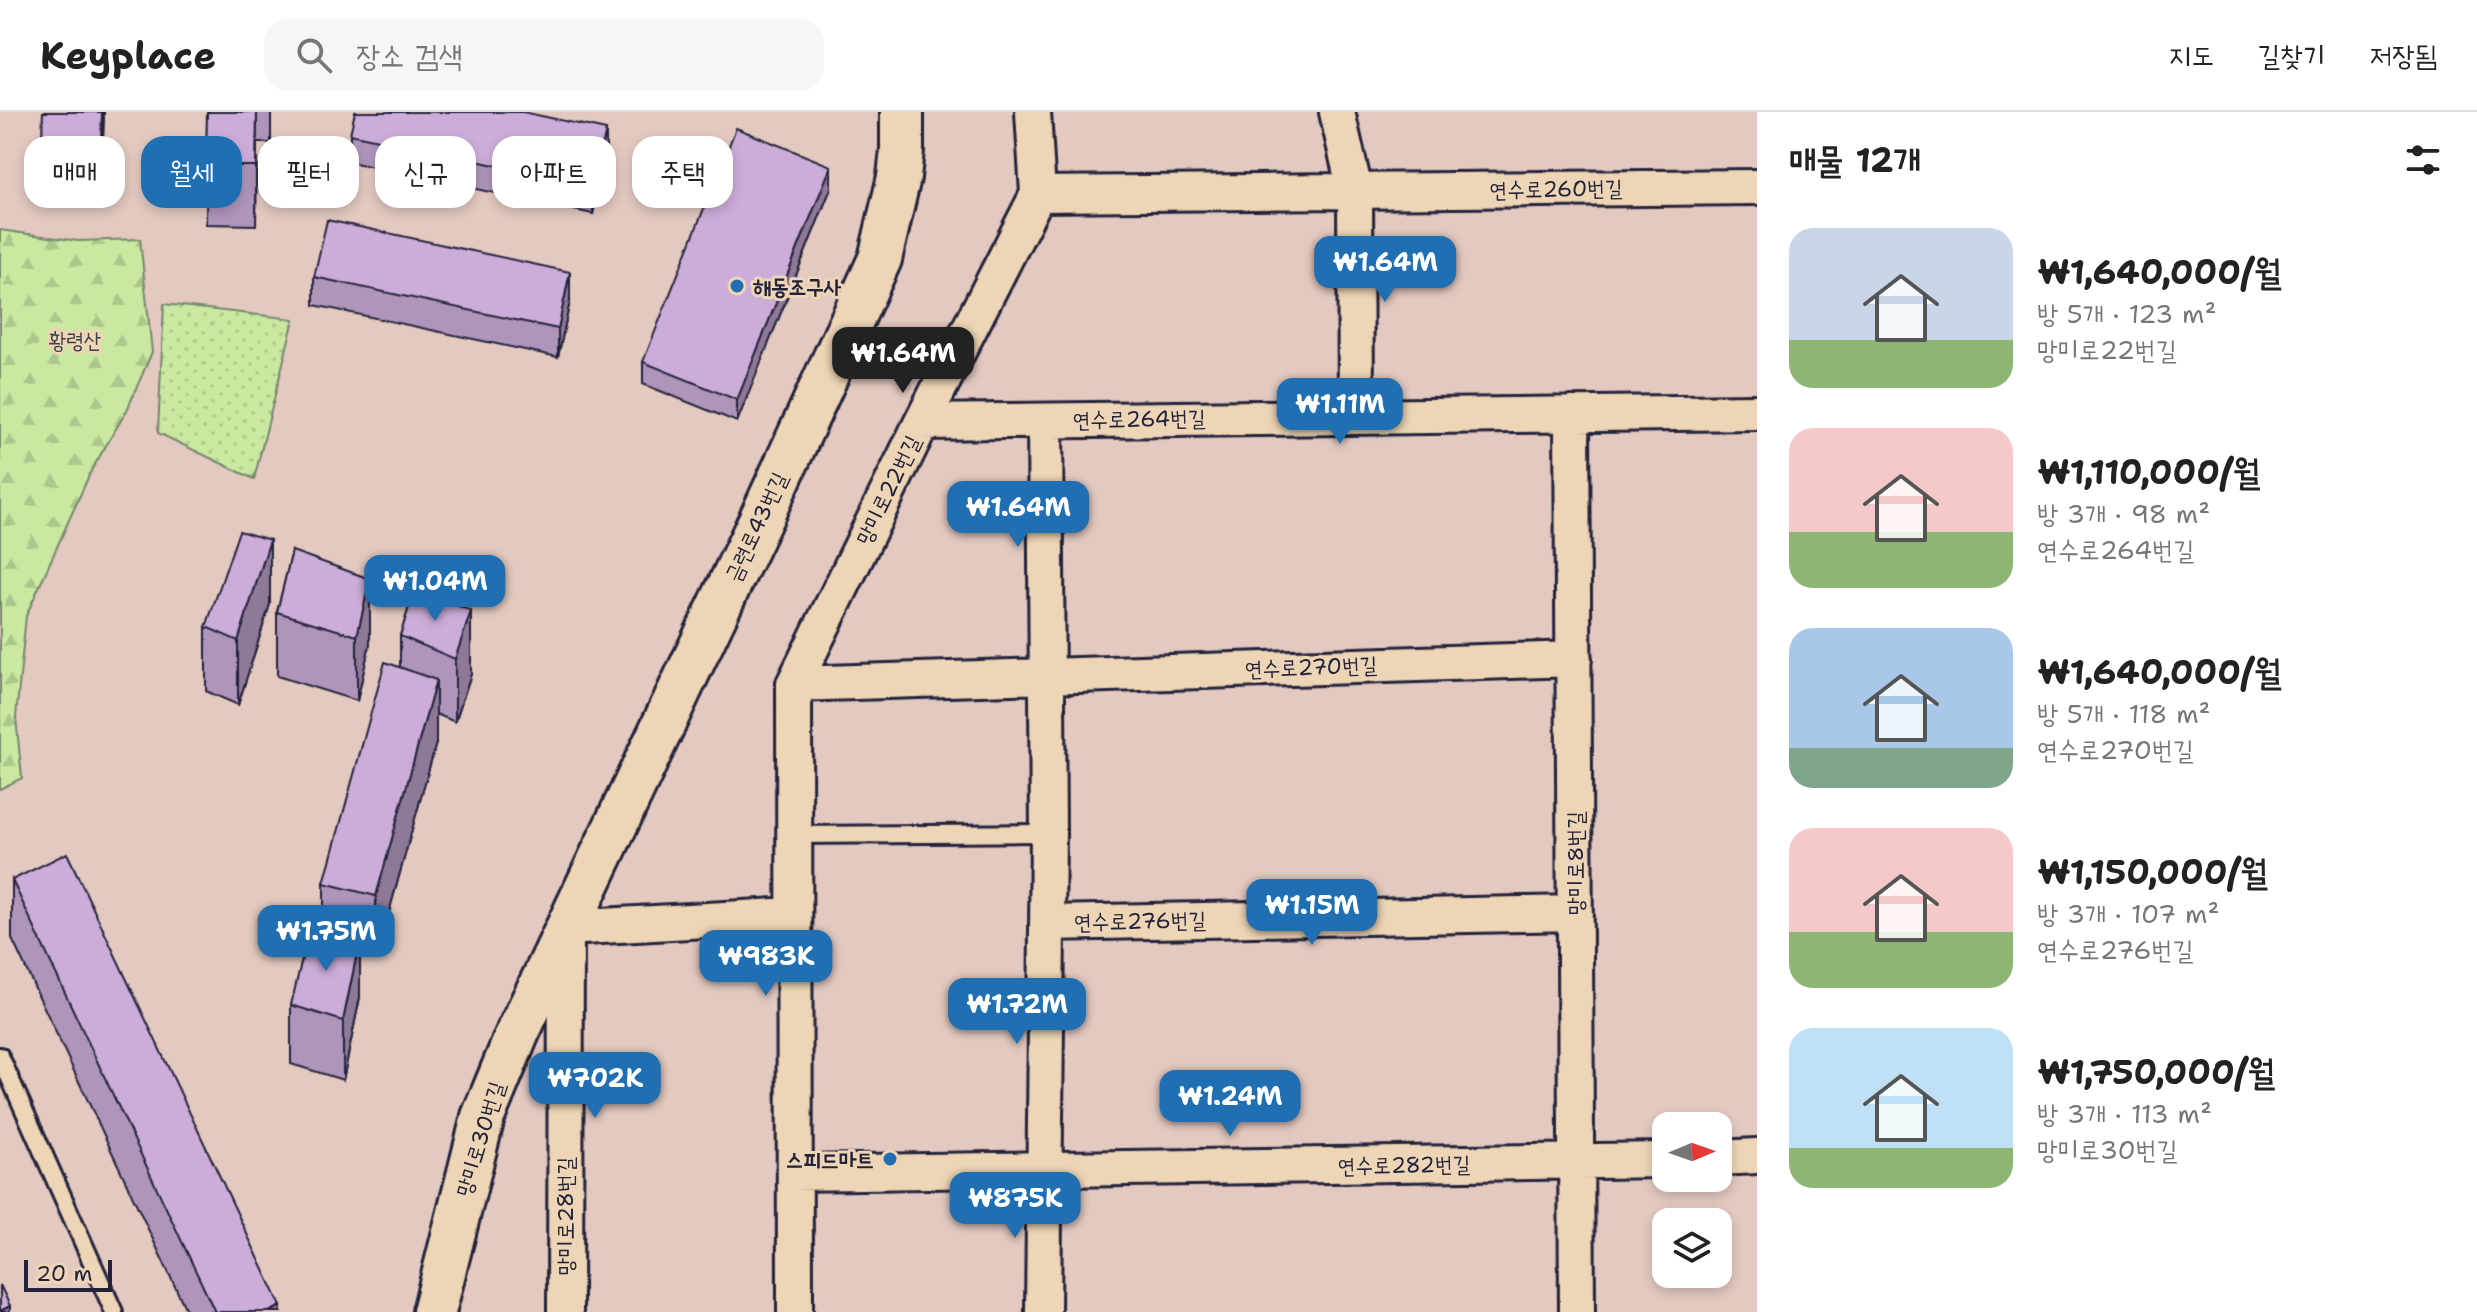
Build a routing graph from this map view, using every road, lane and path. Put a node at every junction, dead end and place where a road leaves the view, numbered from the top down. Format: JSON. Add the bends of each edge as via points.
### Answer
{"nodes":[{"id":1,"x":902,"y":112,"type":"edge"},
{"id":2,"x":1033,"y":112,"type":"edge"},
{"id":3,"x":1337,"y":112,"type":"edge"},
{"id":4,"x":1757,"y":187,"type":"edge"},
{"id":5,"x":1355,"y":191,"type":"junction"},
{"id":6,"x":1038,"y":194,"type":"junction"},
{"id":7,"x":1757,"y":412,"type":"edge"},
{"id":8,"x":1572,"y":414,"type":"junction"},
{"id":9,"x":1356,"y":417,"type":"junction"},
{"id":10,"x":1045,"y":421,"type":"junction"},
{"id":11,"x":922,"y":422,"type":"junction"},
{"id":12,"x":1574,"y":659,"type":"junction"},
{"id":13,"x":1048,"y":676,"type":"junction"},
{"id":14,"x":794,"y":684,"type":"junction"},
{"id":15,"x":1048,"y":833,"type":"junction"},
{"id":16,"x":794,"y":835,"type":"junction"},
{"id":17,"x":1575,"y":913,"type":"junction"},
{"id":18,"x":794,"y":915,"type":"junction"},
{"id":19,"x":1047,"y":923,"type":"junction"},
{"id":20,"x":566,"y":928,"type":"junction"},
{"id":21,"x":0,"y":1056,"type":"edge"},
{"id":22,"x":1757,"y":1156,"type":"edge"},
{"id":23,"x":1732,"y":1157,"type":"edge"},
{"id":24,"x":1652,"y":1160,"type":"edge"},
{"id":25,"x":1576,"y":1163,"type":"junction"},
{"id":26,"x":1045,"y":1170,"type":"junction"},
{"id":27,"x":795,"y":1173,"type":"junction"},
{"id":28,"x":114,"y":1312,"type":"edge"},
{"id":29,"x":434,"y":1312,"type":"edge"},
{"id":30,"x":565,"y":1312,"type":"edge"},
{"id":31,"x":795,"y":1312,"type":"edge"},
{"id":32,"x":1043,"y":1312,"type":"edge"},
{"id":33,"x":1577,"y":1312,"type":"edge"}],
"edges":[{"from":1,"to":20,"type":"street","name":"금련로43번길","via":[[899,177],[880,259]]},
{"from":2,"to":6,"type":"street"},
{"from":3,"to":5,"type":"street"},
{"from":4,"to":5,"type":"street","name":"연수로260번길"},
{"from":5,"to":6,"type":"street","name":"연수로260번길"},
{"from":5,"to":9,"type":"street"},
{"from":6,"to":11,"type":"street","name":"망미로22번길"},
{"from":7,"to":8,"type":"street","name":"연수로264번길"},
{"from":8,"to":9,"type":"street","name":"연수로264번길"},
{"from":8,"to":12,"type":"street","name":"망미로8번길"},
{"from":9,"to":10,"type":"street","name":"연수로264번길"},
{"from":10,"to":11,"type":"street","name":"연수로264번길"},
{"from":10,"to":13,"type":"street"},
{"from":11,"to":14,"type":"street","name":"망미로22번길"},
{"from":12,"to":13,"type":"street","name":"연수로270번길"},
{"from":12,"to":17,"type":"street","name":"망미로8번길"},
{"from":13,"to":14,"type":"street","name":"연수로270번길"},
{"from":13,"to":15,"type":"street","name":"연수로276번길"},
{"from":14,"to":16,"type":"street","name":"망미로22번길"},
{"from":15,"to":16,"type":"lane"},
{"from":15,"to":19,"type":"street","name":"연수로276번길"},
{"from":16,"to":18,"type":"street","name":"망미로22번길"},
{"from":17,"to":19,"type":"street","name":"연수로276번길"},
{"from":17,"to":25,"type":"street","name":"망미로8번길"},
{"from":18,"to":20,"type":"street"},
{"from":18,"to":27,"type":"street","name":"망미로22번길"},
{"from":19,"to":26,"type":"street"},
{"from":20,"to":29,"type":"street","name":"망미로30번길","via":[[483,1117]]},
{"from":20,"to":30,"type":"street","name":"망미로28번길"},
{"from":21,"to":28,"type":"lane"},
{"from":22,"to":23,"type":"street"},
{"from":24,"to":25,"type":"street","name":"연수로282번길"},
{"from":25,"to":26,"type":"street","name":"연수로282번길"},
{"from":25,"to":33,"type":"street","name":"망미로8번길"},
{"from":26,"to":27,"type":"street","name":"연수로282번길"},
{"from":26,"to":32,"type":"street"},
{"from":27,"to":31,"type":"street","name":"망미로22번길"}]}
